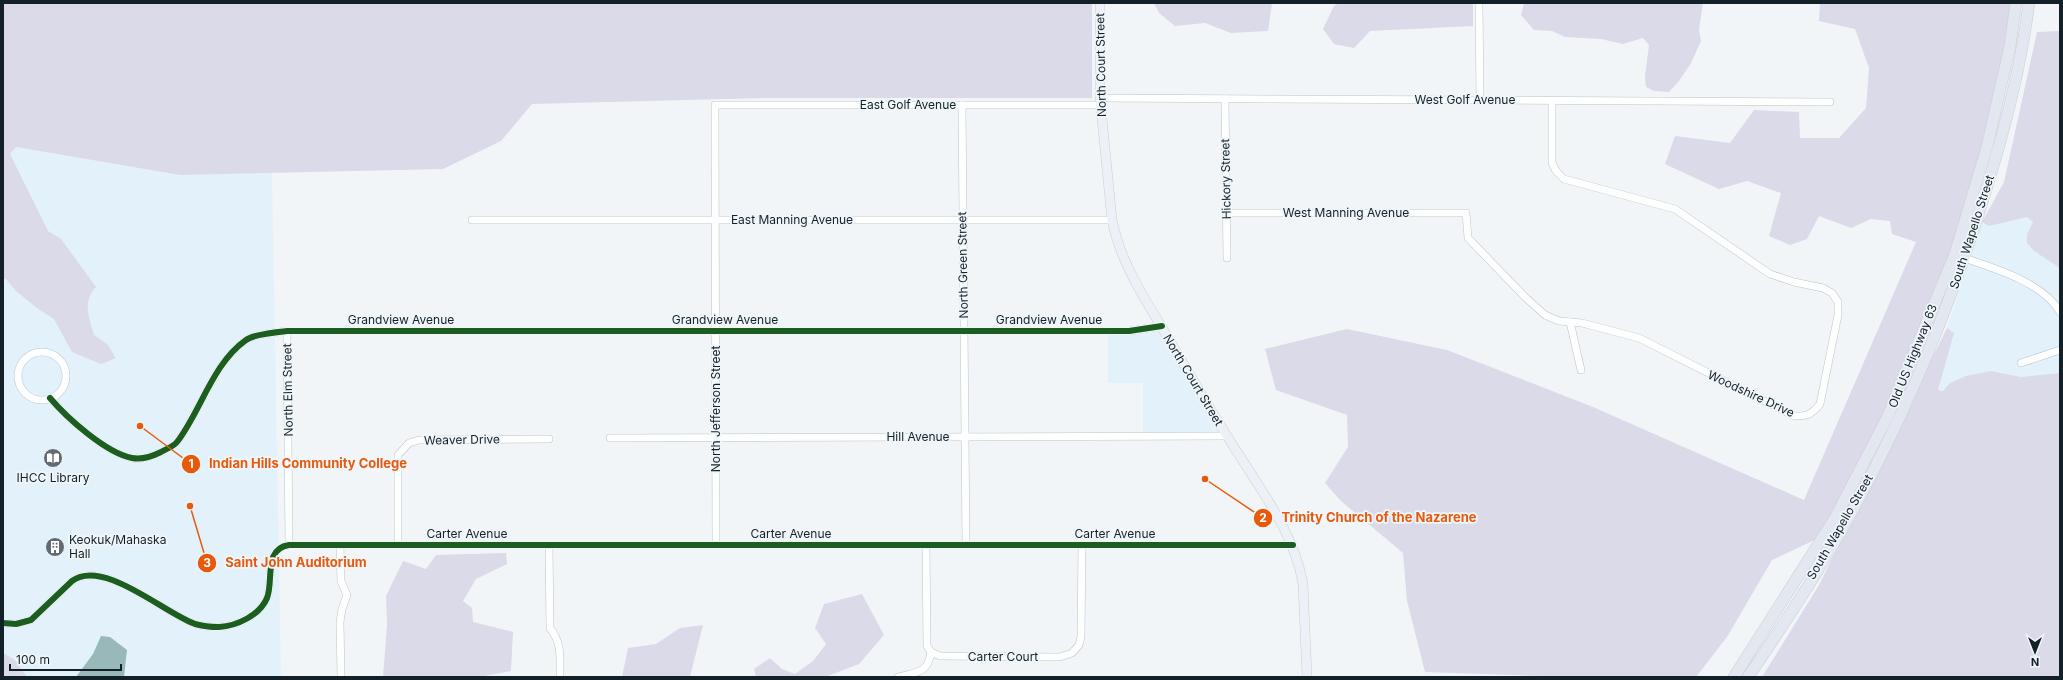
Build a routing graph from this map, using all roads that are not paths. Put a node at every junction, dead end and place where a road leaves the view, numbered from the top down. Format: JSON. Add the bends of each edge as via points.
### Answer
{"nodes":[{"id":1,"x":1100,"y":3,"type":"edge"},
{"id":2,"x":1479,"y":3,"type":"edge"},
{"id":3,"x":2016,"y":3,"type":"edge"},
{"id":4,"x":2029,"y":3,"type":"edge"},
{"id":5,"x":1225,"y":99,"type":"junction"},
{"id":6,"x":1480,"y":100,"type":"junction"},
{"id":7,"x":1552,"y":100,"type":"junction"},
{"id":8,"x":1100,"y":102,"type":"junction"},
{"id":9,"x":1830,"y":102,"type":"dead end"},
{"id":10,"x":715,"y":105,"type":"joint"},
{"id":11,"x":962,"y":105,"type":"junction"},
{"id":12,"x":1226,"y":213,"type":"junction"},
{"id":13,"x":1466,"y":213,"type":"joint"},
{"id":14,"x":963,"y":219,"type":"junction"},
{"id":15,"x":472,"y":220,"type":"dead end"},
{"id":16,"x":715,"y":220,"type":"junction"},
{"id":17,"x":1112,"y":220,"type":"junction"},
{"id":18,"x":1955,"y":254,"type":"junction"},
{"id":19,"x":1227,"y":258,"type":"dead end"},
{"id":20,"x":1965,"y":258,"type":"junction"},
{"id":21,"x":2060,"y":312,"type":"edge"},
{"id":22,"x":1570,"y":322,"type":"junction"},
{"id":23,"x":1162,"y":326,"type":"junction"},
{"id":24,"x":287,"y":331,"type":"junction"},
{"id":25,"x":716,"y":331,"type":"junction"},
{"id":26,"x":964,"y":331,"type":"junction"},
{"id":27,"x":2060,"y":350,"type":"edge"},
{"id":28,"x":2021,"y":363,"type":"dead end"},
{"id":29,"x":1581,"y":370,"type":"dead end"},
{"id":30,"x":50,"y":398,"type":"junction"},
{"id":31,"x":1226,"y":436,"type":"junction"},
{"id":32,"x":965,"y":437,"type":"junction"},
{"id":33,"x":610,"y":438,"type":"dead end"},
{"id":34,"x":716,"y":438,"type":"junction"},
{"id":35,"x":549,"y":439,"type":"dead end"},
{"id":36,"x":289,"y":545,"type":"junction"},
{"id":37,"x":340,"y":545,"type":"junction"},
{"id":38,"x":398,"y":545,"type":"junction"},
{"id":39,"x":549,"y":545,"type":"junction"},
{"id":40,"x":716,"y":545,"type":"junction"},
{"id":41,"x":926,"y":545,"type":"junction"},
{"id":42,"x":966,"y":545,"type":"junction"},
{"id":43,"x":1082,"y":545,"type":"junction"},
{"id":44,"x":1293,"y":545,"type":"junction"},
{"id":45,"x":3,"y":623,"type":"edge"},
{"id":46,"x":931,"y":652,"type":"junction"},
{"id":47,"x":341,"y":677,"type":"edge"},
{"id":48,"x":560,"y":677,"type":"edge"},
{"id":49,"x":898,"y":677,"type":"edge"},
{"id":50,"x":1307,"y":677,"type":"edge"},
{"id":51,"x":1734,"y":677,"type":"edge"},
{"id":52,"x":1748,"y":677,"type":"edge"}],
"edges":[{"from":1,"to":8,"type":"main road","name":"North Court Street"},
{"from":2,"to":6,"type":"street"},
{"from":3,"to":18,"type":"highway","name":"Old US Highway 63","via":[[2010,46],[1987,147]]},
{"from":4,"to":20,"type":"highway","name":"South Wapello Street","via":[[2002,137]]},
{"from":5,"to":6,"type":"street","name":"West Golf Avenue"},
{"from":5,"to":8,"type":"street","name":"West Golf Avenue"},
{"from":5,"to":12,"type":"street","name":"Hickory Street"},
{"from":6,"to":7,"type":"street","name":"West Golf Avenue"},
{"from":7,"to":9,"type":"street","name":"West Golf Avenue"},
{"from":7,"to":22,"type":"street","name":"Woodshire Drive","via":[[1552,163],[1564,179],[1675,209],[1770,274],[1823,288],[1832,293],[1838,302],[1838,315],[1820,404],[1807,416],[1794,416],[1639,338]]},
{"from":8,"to":11,"type":"street","name":"East Golf Avenue"},
{"from":8,"to":17,"type":"main road","name":"North Court Street"},
{"from":10,"to":11,"type":"street","name":"East Golf Avenue"},
{"from":10,"to":16,"type":"street","name":"North Jefferson Street"},
{"from":11,"to":14,"type":"street","name":"North Green Street"},
{"from":12,"to":13,"type":"street","name":"West Manning Avenue"},
{"from":12,"to":19,"type":"street","name":"Hickory Street"},
{"from":13,"to":22,"type":"street","name":"Woodshire Drive","via":[[1468,238],[1525,298],[1545,315],[1559,321]]},
{"from":14,"to":16,"type":"street","name":"East Manning Avenue"},
{"from":14,"to":17,"type":"street","name":"East Manning Avenue"},
{"from":14,"to":26,"type":"street","name":"North Green Street"},
{"from":15,"to":16,"type":"street","name":"East Manning Avenue"},
{"from":16,"to":25,"type":"street","name":"North Jefferson Street"},
{"from":17,"to":23,"type":"main road","name":"North Court Street","via":[[1117,244],[1125,262]]},
{"from":18,"to":20,"type":"street"},
{"from":18,"to":51,"type":"highway","name":"Old US Highway 63","via":[[1887,418],[1835,518]]},
{"from":20,"to":21,"type":"street","via":[[2026,283],[2050,298]]},
{"from":20,"to":52,"type":"highway","name":"South Wapello Street","via":[[1900,417],[1869,477],[1839,534]]},
{"from":22,"to":29,"type":"street"},
{"from":23,"to":26,"type":"street","name":"Grandview Avenue","via":[[1129,331]]},
{"from":23,"to":31,"type":"main road","name":"North Court Street"},
{"from":24,"to":25,"type":"street","name":"Grandview Avenue"},
{"from":24,"to":30,"type":"street","name":"Grandview Avenue","via":[[247,339],[236,348],[213,379],[176,444],[143,458],[132,458],[110,450],[66,416]]},
{"from":24,"to":36,"type":"street","name":"North Elm Street"},
{"from":25,"to":26,"type":"street","name":"Grandview Avenue"},
{"from":25,"to":34,"type":"street","name":"North Jefferson Street"},
{"from":26,"to":32,"type":"street","name":"North Green Street"},
{"from":27,"to":28,"type":"street"},
{"from":30,"to":30,"type":"street","via":[[62,390],[66,371],[63,363],[55,355],[45,352],[34,353],[25,358],[19,367],[20,383],[29,396],[39,400]]},
{"from":31,"to":32,"type":"street","name":"Hill Avenue"},
{"from":31,"to":44,"type":"main road","name":"North Court Street"},
{"from":32,"to":34,"type":"street","name":"Hill Avenue"},
{"from":32,"to":42,"type":"street","name":"North Green Street"},
{"from":33,"to":34,"type":"street","name":"Hill Avenue"},
{"from":34,"to":40,"type":"street","name":"North Jefferson Street"},
{"from":35,"to":38,"type":"street","name":"Weaver Drive","via":[[419,440],[409,443],[398,455]]},
{"from":36,"to":37,"type":"street","name":"Carter Avenue"},
{"from":36,"to":45,"type":"street","via":[[276,550],[267,598],[257,611],[233,624],[220,627],[196,624],[128,588],[102,576],[88,574],[72,581],[31,620],[16,624]]},
{"from":37,"to":38,"type":"street","name":"Carter Avenue"},
{"from":37,"to":47,"type":"street","via":[[341,581],[347,595],[340,622]]},
{"from":38,"to":39,"type":"street","name":"Carter Avenue"},
{"from":39,"to":40,"type":"street","name":"Carter Avenue"},
{"from":39,"to":48,"type":"street","via":[[550,628],[560,646]]},
{"from":40,"to":41,"type":"street","name":"Carter Avenue"},
{"from":41,"to":42,"type":"street","name":"Carter Avenue"},
{"from":41,"to":46,"type":"street","via":[[927,646]]},
{"from":42,"to":43,"type":"street","name":"Carter Avenue"},
{"from":43,"to":44,"type":"street","name":"Carter Avenue"},
{"from":43,"to":46,"type":"street","name":"Carter Court","via":[[1081,637],[1080,645],[1072,653],[1060,657],[984,657],[940,656]]},
{"from":44,"to":50,"type":"main road","name":"North Court Street","via":[[1303,584]]},
{"from":46,"to":49,"type":"street","via":[[930,664],[924,670]]}]}
